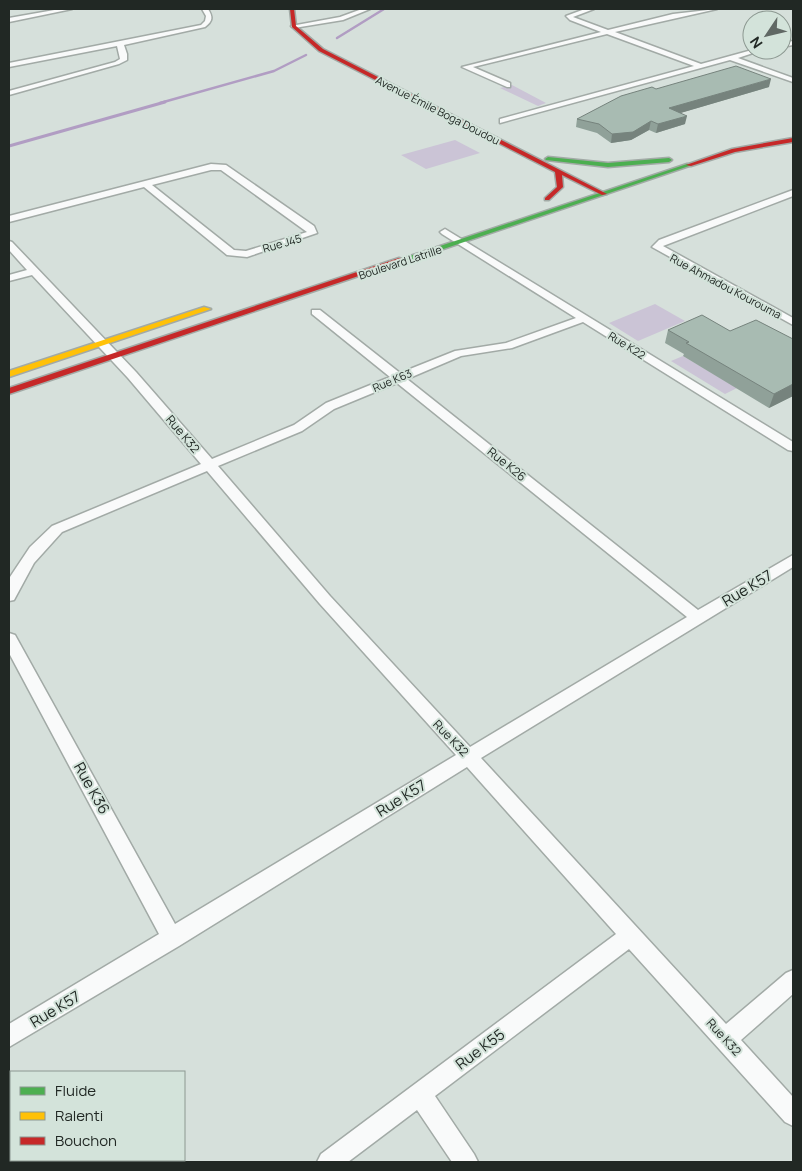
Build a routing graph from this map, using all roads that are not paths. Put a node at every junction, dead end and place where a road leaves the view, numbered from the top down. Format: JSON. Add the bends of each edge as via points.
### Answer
{"nodes":[{"id":1,"x":69,"y":9,"type":"edge"},
{"id":2,"x":205,"y":9,"type":"edge"},
{"id":3,"x":292,"y":9,"type":"edge"},
{"id":4,"x":367,"y":9,"type":"edge"},
{"id":5,"x":591,"y":9,"type":"edge"},
{"id":6,"x":714,"y":9,"type":"edge"},
{"id":7,"x":9,"y":20,"type":"edge"},
{"id":8,"x":294,"y":26,"type":"junction"},
{"id":9,"x":608,"y":32,"type":"junction"},
{"id":10,"x":120,"y":44,"type":"junction"},
{"id":11,"x":742,"y":55,"type":"edge"},
{"id":12,"x":731,"y":58,"type":"junction"},
{"id":13,"x":9,"y":65,"type":"edge"},
{"id":14,"x":702,"y":66,"type":"junction"},
{"id":15,"x":793,"y":80,"type":"edge"},
{"id":16,"x":507,"y":85,"type":"dead end"},
{"id":17,"x":9,"y":93,"type":"edge"},
{"id":18,"x":503,"y":121,"type":"dead end"},
{"id":19,"x":793,"y":132,"type":"edge"},
{"id":20,"x":793,"y":140,"type":"edge"},
{"id":21,"x":512,"y":148,"type":"junction"},
{"id":22,"x":669,"y":160,"type":"junction"},
{"id":23,"x":558,"y":170,"type":"junction"},
{"id":24,"x":146,"y":184,"type":"junction"},
{"id":25,"x":588,"y":186,"type":"junction"},
{"id":26,"x":793,"y":193,"type":"edge"},
{"id":27,"x":604,"y":194,"type":"junction"},
{"id":28,"x":9,"y":219,"type":"edge"},
{"id":29,"x":463,"y":226,"type":"dead end"},
{"id":30,"x":440,"y":234,"type":"joint"},
{"id":31,"x":461,"y":242,"type":"junction"},
{"id":32,"x":9,"y":244,"type":"edge"},
{"id":33,"x":34,"y":270,"type":"junction"},
{"id":34,"x":9,"y":278,"type":"edge"},
{"id":35,"x":223,"y":304,"type":"dead end"},
{"id":36,"x":316,"y":312,"type":"dead end"},
{"id":37,"x":584,"y":318,"type":"junction"},
{"id":38,"x":793,"y":322,"type":"edge"},
{"id":39,"x":102,"y":344,"type":"junction"},
{"id":40,"x":115,"y":357,"type":"junction"},
{"id":41,"x":9,"y":374,"type":"edge"},
{"id":42,"x":398,"y":378,"type":"junction"},
{"id":43,"x":9,"y":391,"type":"edge"},
{"id":44,"x":790,"y":441,"type":"edge"},
{"id":45,"x":209,"y":465,"type":"junction"},
{"id":46,"x":793,"y":560,"type":"edge"},
{"id":47,"x":9,"y":596,"type":"edge"},
{"id":48,"x":698,"y":618,"type":"junction"},
{"id":49,"x":9,"y":639,"type":"edge"},
{"id":50,"x":468,"y":756,"type":"junction"},
{"id":51,"x":631,"y":935,"type":"junction"},
{"id":52,"x":172,"y":939,"type":"junction"},
{"id":53,"x":793,"y":980,"type":"edge"},
{"id":54,"x":9,"y":1036,"type":"edge"},
{"id":55,"x":726,"y":1039,"type":"junction"},
{"id":56,"x":421,"y":1095,"type":"junction"},
{"id":57,"x":793,"y":1114,"type":"edge"},
{"id":58,"x":329,"y":1162,"type":"edge"},
{"id":59,"x":466,"y":1162,"type":"edge"}],
"edges":[{"from":1,"to":7,"type":"street"},
{"from":2,"to":10,"type":"street","via":[[210,16],[203,26]]},
{"from":3,"to":8,"type":"main road"},
{"from":4,"to":8,"type":"street","via":[[341,19]]},
{"from":5,"to":9,"type":"street","via":[[569,16]]},
{"from":6,"to":9,"type":"street"},
{"from":8,"to":21,"type":"main road","name":"Avenue Émile Boga Doudou","via":[[306,40],[324,52]]},
{"from":9,"to":14,"type":"street"},
{"from":9,"to":16,"type":"street","via":[[466,67]]},
{"from":10,"to":13,"type":"street"},
{"from":10,"to":17,"type":"street","via":[[124,54],[123,60],[117,63]]},
{"from":11,"to":12,"type":"street"},
{"from":12,"to":14,"type":"street"},
{"from":12,"to":15,"type":"street"},
{"from":14,"to":18,"type":"street"},
{"from":19,"to":22,"type":"main road","via":[[732,141]]},
{"from":20,"to":27,"type":"main road","name":"Boulevard Latrille","via":[[734,150]]},
{"from":21,"to":22,"type":"main road","via":[[548,159],[586,164]]},
{"from":21,"to":23,"type":"main road","name":"Avenue Émile Boga Doudou"},
{"from":22,"to":25,"type":"main road"},
{"from":23,"to":25,"type":"main road","name":"Avenue Émile Boga Doudou"},
{"from":23,"to":25,"type":"main road","via":[[560,187],[543,200]]},
{"from":24,"to":24,"type":"street","name":"Rue J45","via":[[210,167],[223,167],[311,228],[312,233],[247,254],[231,253]]},
{"from":24,"to":28,"type":"street","name":"Rue J45"},
{"from":25,"to":27,"type":"main road","name":"Avenue Émile Boga Doudou"},
{"from":26,"to":38,"type":"street","name":"Rue Ahmadou Kourouma","via":[[662,242],[657,247]]},
{"from":27,"to":31,"type":"main road","name":"Boulevard Latrille"},
{"from":29,"to":30,"type":"main road","name":"Boulevard Latrille"},
{"from":30,"to":31,"type":"street","name":"Rue K22"},
{"from":31,"to":37,"type":"street","name":"Rue K22"},
{"from":31,"to":40,"type":"main road","name":"Boulevard Latrille"},
{"from":32,"to":33,"type":"street","name":"Rue K32"},
{"from":33,"to":34,"type":"street"},
{"from":33,"to":39,"type":"street","name":"Rue K32"},
{"from":35,"to":39,"type":"main road"},
{"from":36,"to":42,"type":"street","name":"Rue K26"},
{"from":37,"to":42,"type":"street","name":"Rue K63","via":[[508,346],[458,353]]},
{"from":37,"to":44,"type":"street","name":"Rue K22"},
{"from":39,"to":40,"type":"street","name":"Rue K32"},
{"from":39,"to":41,"type":"main road"},
{"from":40,"to":43,"type":"main road","name":"Boulevard Latrille"},
{"from":40,"to":45,"type":"street","name":"Rue K32"},
{"from":42,"to":45,"type":"street","name":"Rue K63","via":[[321,411],[298,428]]},
{"from":42,"to":48,"type":"street","name":"Rue K26"},
{"from":45,"to":47,"type":"street","via":[[57,529],[18,574]]},
{"from":45,"to":50,"type":"street","name":"Rue K32","via":[[325,600]]},
{"from":46,"to":48,"type":"street","name":"Rue K57"},
{"from":48,"to":50,"type":"street","name":"Rue K57"},
{"from":49,"to":52,"type":"street","name":"Rue K36"},
{"from":50,"to":51,"type":"street","name":"Rue K32"},
{"from":50,"to":52,"type":"street","name":"Rue K57"},
{"from":51,"to":55,"type":"street","name":"Rue K32"},
{"from":51,"to":56,"type":"street","name":"Rue K55"},
{"from":52,"to":54,"type":"street","name":"Rue K57"},
{"from":53,"to":55,"type":"street"},
{"from":55,"to":57,"type":"street","name":"Rue K32"},
{"from":56,"to":58,"type":"street","name":"Rue K55"},
{"from":56,"to":59,"type":"street"}]}
